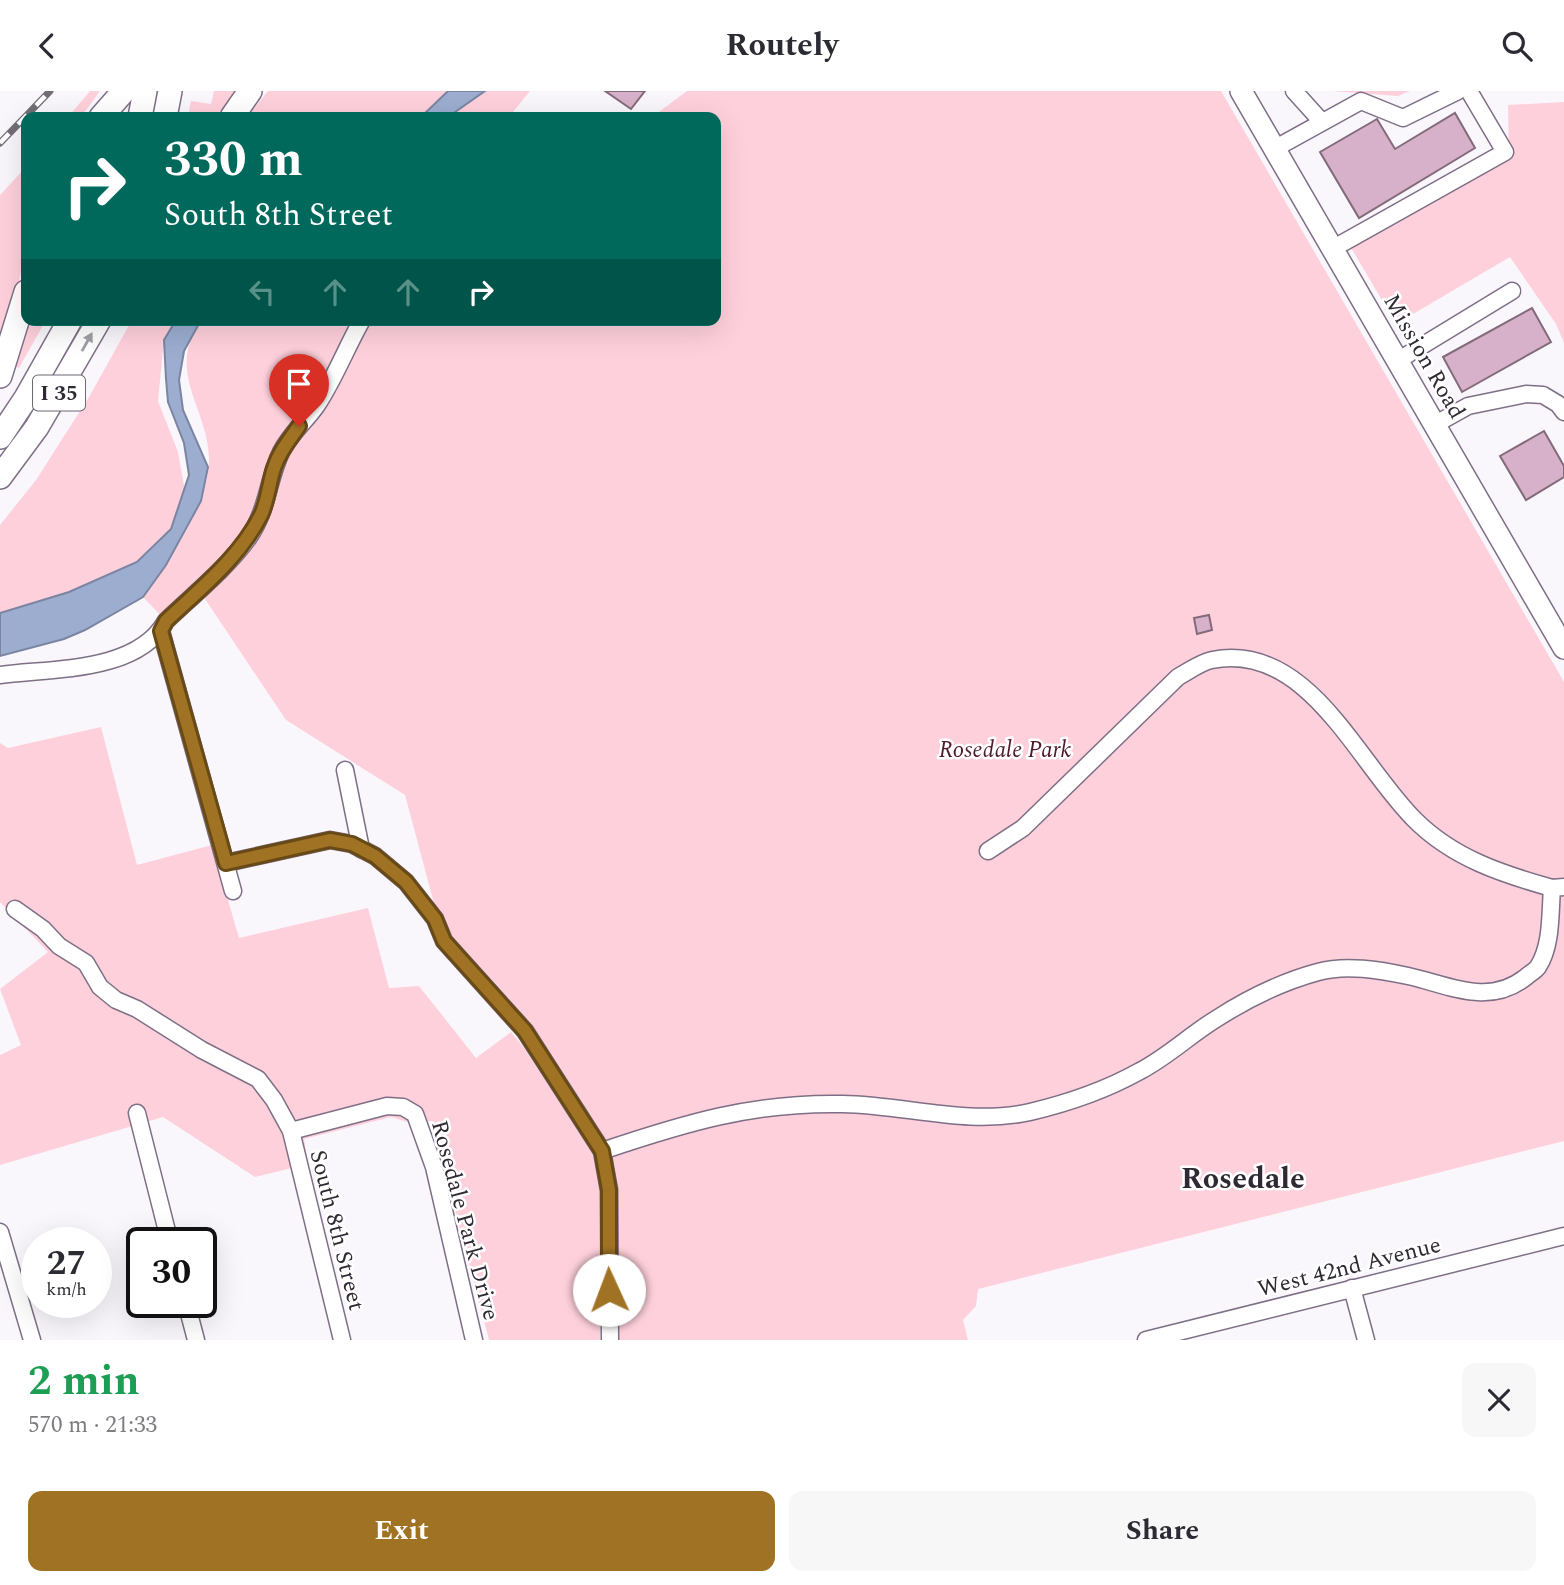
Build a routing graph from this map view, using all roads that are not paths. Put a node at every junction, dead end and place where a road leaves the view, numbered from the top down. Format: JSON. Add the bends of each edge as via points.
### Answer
{"nodes":[{"id":1,"x":124,"y":91,"type":"edge"},
{"id":2,"x":145,"y":91,"type":"edge"},
{"id":3,"x":170,"y":91,"type":"edge"},
{"id":4,"x":250,"y":91,"type":"edge"},
{"id":5,"x":1241,"y":91,"type":"edge"},
{"id":6,"x":1293,"y":91,"type":"edge"},
{"id":7,"x":1458,"y":91,"type":"edge"},
{"id":8,"x":1469,"y":91,"type":"edge"},
{"id":9,"x":105,"y":112,"type":"edge"},
{"id":10,"x":140,"y":112,"type":"edge"},
{"id":11,"x":166,"y":112,"type":"edge"},
{"id":12,"x":235,"y":112,"type":"edge"},
{"id":13,"x":1322,"y":122,"type":"junction"},
{"id":14,"x":1274,"y":149,"type":"junction"},
{"id":15,"x":1332,"y":249,"type":"junction"},
{"id":16,"x":1512,"y":291,"type":"dead end"},
{"id":17,"x":21,"y":308,"type":"edge"},
{"id":18,"x":67,"y":326,"type":"edge"},
{"id":19,"x":96,"y":326,"type":"edge"},
{"id":20,"x":359,"y":326,"type":"edge"},
{"id":21,"x":1397,"y":361,"type":"junction"},
{"id":22,"x":0,"y":376,"type":"edge"},
{"id":23,"x":1564,"y":412,"type":"edge"},
{"id":24,"x":1434,"y":425,"type":"junction"},
{"id":25,"x":0,"y":437,"type":"edge"},
{"id":26,"x":6,"y":470,"type":"edge"},
{"id":27,"x":161,"y":631,"type":"junction"},
{"id":28,"x":1564,"y":648,"type":"edge"},
{"id":29,"x":0,"y":675,"type":"edge"},
{"id":30,"x":345,"y":770,"type":"dead end"},
{"id":31,"x":361,"y":849,"type":"junction"},
{"id":32,"x":988,"y":851,"type":"dead end"},
{"id":33,"x":226,"y":863,"type":"junction"},
{"id":34,"x":1558,"y":888,"type":"edge"},
{"id":35,"x":233,"y":891,"type":"dead end"},
{"id":36,"x":15,"y":909,"type":"dead end"},
{"id":37,"x":137,"y":1113,"type":"dead end"},
{"id":38,"x":291,"y":1131,"type":"junction"},
{"id":39,"x":602,"y":1151,"type":"junction"},
{"id":40,"x":166,"y":1227,"type":"edge"},
{"id":41,"x":0,"y":1232,"type":"edge"},
{"id":42,"x":1564,"y":1236,"type":"edge"},
{"id":43,"x":1352,"y":1288,"type":"junction"},
{"id":44,"x":190,"y":1318,"type":"edge"},
{"id":45,"x":32,"y":1340,"type":"edge"},
{"id":46,"x":195,"y":1340,"type":"edge"},
{"id":47,"x":342,"y":1340,"type":"edge"},
{"id":48,"x":474,"y":1340,"type":"edge"},
{"id":49,"x":610,"y":1340,"type":"edge"},
{"id":50,"x":1146,"y":1340,"type":"edge"},
{"id":51,"x":1366,"y":1340,"type":"edge"}],
"edges":[{"from":1,"to":9,"type":"highway"},
{"from":2,"to":10,"type":"highway"},
{"from":3,"to":11,"type":"highway"},
{"from":4,"to":12,"type":"highway"},
{"from":5,"to":14,"type":"main road","name":"Mission Road"},
{"from":6,"to":13,"type":"street"},
{"from":7,"to":13,"type":"street","via":[[1403,118],[1361,101]]},
{"from":8,"to":15,"type":"street","via":[[1505,152]]},
{"from":13,"to":14,"type":"street"},
{"from":14,"to":15,"type":"main road","name":"Mission Road"},
{"from":15,"to":21,"type":"main road","name":"Mission Road"},
{"from":16,"to":21,"type":"street"},
{"from":17,"to":22,"type":"highway"},
{"from":18,"to":25,"type":"highway","number":"I 35"},
{"from":26,"to":19,"type":"highway","number":"I 35","one_way":true,"via":[[57,395]]},
{"from":20,"to":27,"type":"street","via":[[339,368],[274,466],[263,511],[250,535]]},
{"from":21,"to":24,"type":"main road","name":"Mission Road"},
{"from":23,"to":24,"type":"street","via":[[1543,395],[1526,394],[1468,406]]},
{"from":24,"to":28,"type":"main road","name":"Mission Road"},
{"from":27,"to":29,"type":"street","via":[[144,647],[110,661]]},
{"from":27,"to":33,"type":"street"},
{"from":30,"to":31,"type":"street"},
{"from":31,"to":33,"type":"street","via":[[330,840]]},
{"from":31,"to":39,"type":"street","via":[[406,882],[435,919],[444,941],[525,1031]]},
{"from":32,"to":34,"type":"street","via":[[1023,828],[1178,677],[1209,661],[1238,658],[1275,667],[1308,689],[1415,820],[1456,853],[1504,875]]},
{"from":33,"to":35,"type":"street"},
{"from":34,"to":39,"type":"street","via":[[1549,939],[1538,968],[1517,984],[1494,993],[1466,992],[1363,969],[1321,971],[1279,984],[1142,1070],[1072,1101],[985,1118],[845,1104],[754,1109],[684,1124]]},
{"from":36,"to":38,"type":"street","name":"South 8th Street","via":[[86,963],[100,987],[116,1000],[258,1079]]},
{"from":37,"to":40,"type":"street"},
{"from":38,"to":47,"type":"street","name":"South 8th Street"},
{"from":38,"to":48,"type":"street","name":"Rosedale Park Drive","via":[[387,1107],[403,1107],[415,1114],[434,1167]]},
{"from":39,"to":49,"type":"street","via":[[609,1190]]},
{"from":41,"to":45,"type":"street"},
{"from":42,"to":43,"type":"street","name":"West 42nd Avenue"},
{"from":43,"to":50,"type":"street","name":"West 42nd Avenue"},
{"from":43,"to":51,"type":"street"},
{"from":44,"to":46,"type":"street"}]}
